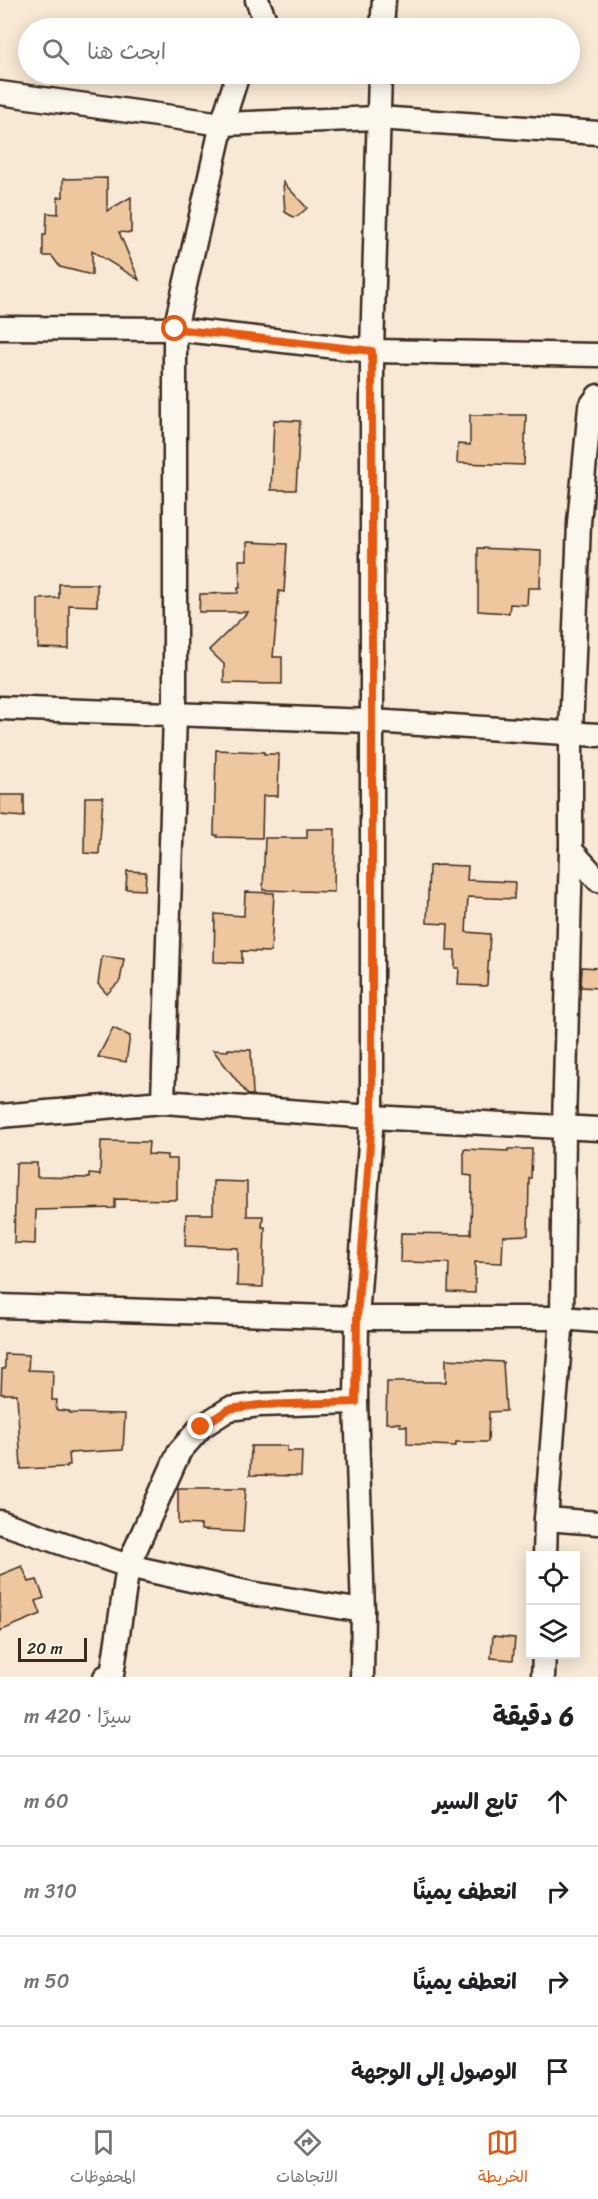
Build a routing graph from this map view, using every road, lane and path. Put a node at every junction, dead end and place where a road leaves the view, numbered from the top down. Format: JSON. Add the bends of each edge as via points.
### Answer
{"nodes":[{"id":1,"x":257,"y":0,"type":"edge"},
{"id":2,"x":384,"y":0,"type":"edge"},
{"id":3,"x":264,"y":18,"type":"edge"},
{"id":4,"x":383,"y":18,"type":"edge"},
{"id":5,"x":235,"y":84,"type":"edge"},
{"id":6,"x":380,"y":84,"type":"edge"},
{"id":7,"x":0,"y":93,"type":"edge"},
{"id":8,"x":378,"y":118,"type":"junction"},
{"id":9,"x":222,"y":124,"type":"junction"},
{"id":10,"x":598,"y":133,"type":"edge"},
{"id":11,"x":0,"y":328,"type":"edge"},
{"id":12,"x":175,"y":329,"type":"junction"},
{"id":13,"x":372,"y":351,"type":"junction"},
{"id":14,"x":598,"y":355,"type":"edge"},
{"id":15,"x":598,"y":396,"type":"edge"},
{"id":16,"x":0,"y":708,"type":"edge"},
{"id":17,"x":175,"y":715,"type":"junction"},
{"id":18,"x":371,"y":721,"type":"junction"},
{"id":19,"x":571,"y":733,"type":"junction"},
{"id":20,"x":598,"y":735,"type":"edge"},
{"id":21,"x":572,"y":850,"type":"junction"},
{"id":22,"x":598,"y":880,"type":"edge"},
{"id":23,"x":163,"y":1102,"type":"junction"},
{"id":24,"x":0,"y":1116,"type":"edge"},
{"id":25,"x":372,"y":1117,"type":"junction"},
{"id":26,"x":564,"y":1127,"type":"junction"},
{"id":27,"x":598,"y":1129,"type":"edge"},
{"id":28,"x":0,"y":1306,"type":"edge"},
{"id":29,"x":357,"y":1318,"type":"junction"},
{"id":30,"x":562,"y":1318,"type":"junction"},
{"id":31,"x":598,"y":1321,"type":"edge"},
{"id":32,"x":356,"y":1402,"type":"junction"},
{"id":33,"x":546,"y":1519,"type":"junction"},
{"id":34,"x":0,"y":1522,"type":"edge"},
{"id":35,"x":598,"y":1523,"type":"edge"},
{"id":36,"x":545,"y":1551,"type":"edge"},
{"id":37,"x":128,"y":1566,"type":"junction"},
{"id":38,"x":363,"y":1611,"type":"junction"},
{"id":39,"x":544,"y":1659,"type":"edge"},
{"id":40,"x":105,"y":1677,"type":"edge"},
{"id":41,"x":362,"y":1677,"type":"edge"},
{"id":42,"x":543,"y":1677,"type":"edge"}],
"edges":[{"from":1,"to":3,"type":"street"},
{"from":2,"to":4,"type":"street"},
{"from":5,"to":9,"type":"street"},
{"from":6,"to":8,"type":"street"},
{"from":7,"to":9,"type":"street"},
{"from":8,"to":9,"type":"street"},
{"from":8,"to":10,"type":"street"},
{"from":8,"to":13,"type":"street"},
{"from":9,"to":12,"type":"street"},
{"from":11,"to":12,"type":"street"},
{"from":12,"to":13,"type":"street"},
{"from":12,"to":17,"type":"street"},
{"from":13,"to":14,"type":"street"},
{"from":13,"to":18,"type":"street"},
{"from":15,"to":19,"type":"street","via":[[590,407],[579,523]]},
{"from":16,"to":17,"type":"street"},
{"from":17,"to":18,"type":"street"},
{"from":17,"to":23,"type":"street"},
{"from":18,"to":19,"type":"street"},
{"from":18,"to":25,"type":"street"},
{"from":19,"to":20,"type":"street"},
{"from":19,"to":21,"type":"street"},
{"from":21,"to":22,"type":"street"},
{"from":21,"to":26,"type":"street"},
{"from":23,"to":24,"type":"street"},
{"from":23,"to":25,"type":"street"},
{"from":25,"to":26,"type":"street"},
{"from":25,"to":29,"type":"street"},
{"from":26,"to":27,"type":"street"},
{"from":26,"to":30,"type":"street"},
{"from":28,"to":29,"type":"street"},
{"from":29,"to":30,"type":"street"},
{"from":29,"to":32,"type":"street"},
{"from":30,"to":31,"type":"street"},
{"from":30,"to":33,"type":"street"},
{"from":32,"to":37,"type":"street","via":[[229,1409],[201,1427],[179,1452]]},
{"from":32,"to":38,"type":"street"},
{"from":33,"to":35,"type":"street"},
{"from":33,"to":36,"type":"street"},
{"from":34,"to":37,"type":"street"},
{"from":37,"to":38,"type":"street","via":[[250,1593]]},
{"from":37,"to":40,"type":"street","via":[[112,1675]]},
{"from":38,"to":41,"type":"street"},
{"from":39,"to":42,"type":"street"}]}
